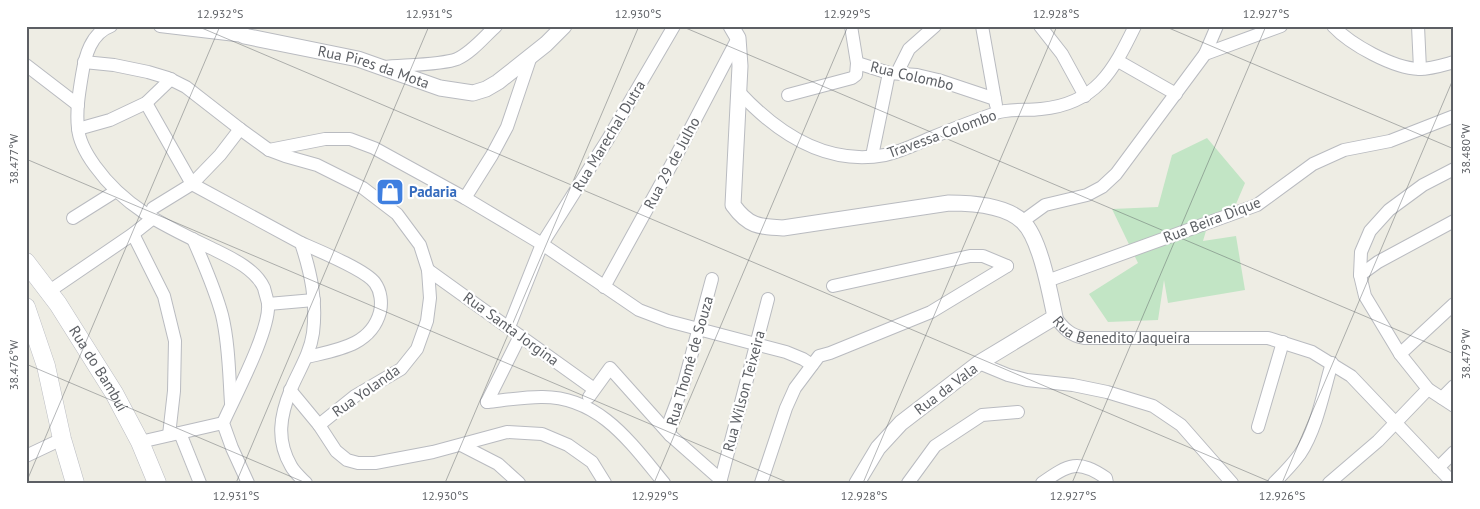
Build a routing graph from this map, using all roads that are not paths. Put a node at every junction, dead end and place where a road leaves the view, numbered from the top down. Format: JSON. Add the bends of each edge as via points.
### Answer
{"nodes":[{"id":1,"x":111,"y":26,"type":"edge"},
{"id":2,"x":160,"y":26,"type":"edge"},
{"id":3,"x":496,"y":26,"type":"edge"},
{"id":4,"x":564,"y":26,"type":"edge"},
{"id":5,"x":674,"y":26,"type":"edge"},
{"id":6,"x":851,"y":26,"type":"edge"},
{"id":7,"x":935,"y":26,"type":"edge"},
{"id":8,"x":982,"y":26,"type":"edge"},
{"id":9,"x":1040,"y":26,"type":"edge"},
{"id":10,"x":1135,"y":26,"type":"edge"},
{"id":11,"x":1217,"y":26,"type":"edge"},
{"id":12,"x":1281,"y":26,"type":"edge"},
{"id":13,"x":1333,"y":26,"type":"edge"},
{"id":14,"x":1418,"y":26,"type":"edge"},
{"id":15,"x":241,"y":31,"type":"edge"},
{"id":16,"x":734,"y":32,"type":"edge"},
{"id":17,"x":1205,"y":54,"type":"junction"},
{"id":18,"x":531,"y":56,"type":"junction"},
{"id":19,"x":1118,"y":61,"type":"junction"},
{"id":20,"x":84,"y":62,"type":"junction"},
{"id":21,"x":1454,"y":62,"type":"edge"},
{"id":22,"x":26,"y":65,"type":"edge"},
{"id":23,"x":384,"y":67,"type":"junction"},
{"id":24,"x":857,"y":69,"type":"junction"},
{"id":25,"x":1420,"y":69,"type":"junction"},
{"id":26,"x":893,"y":73,"type":"junction"},
{"id":27,"x":171,"y":79,"type":"junction"},
{"id":28,"x":739,"y":92,"type":"junction"},
{"id":29,"x":1176,"y":94,"type":"junction"},
{"id":30,"x":788,"y":95,"type":"dead end"},
{"id":31,"x":1085,"y":96,"type":"junction"},
{"id":32,"x":146,"y":103,"type":"junction"},
{"id":33,"x":78,"y":105,"type":"junction"},
{"id":34,"x":997,"y":106,"type":"junction"},
{"id":35,"x":1454,"y":116,"type":"edge"},
{"id":36,"x":78,"y":129,"type":"junction"},
{"id":37,"x":240,"y":129,"type":"junction"},
{"id":38,"x":269,"y":150,"type":"junction"},
{"id":39,"x":872,"y":156,"type":"junction"},
{"id":40,"x":1454,"y":170,"type":"edge"},
{"id":41,"x":192,"y":184,"type":"junction"},
{"id":42,"x":116,"y":192,"type":"junction"},
{"id":43,"x":465,"y":198,"type":"junction"},
{"id":44,"x":153,"y":213,"type":"junction"},
{"id":45,"x":73,"y":218,"type":"dead end"},
{"id":46,"x":1454,"y":220,"type":"edge"},
{"id":47,"x":1023,"y":222,"type":"junction"},
{"id":48,"x":133,"y":234,"type":"junction"},
{"id":49,"x":193,"y":239,"type":"junction"},
{"id":50,"x":301,"y":243,"type":"junction"},
{"id":51,"x":542,"y":244,"type":"junction"},
{"id":52,"x":26,"y":262,"type":"edge"},
{"id":53,"x":428,"y":270,"type":"junction"},
{"id":54,"x":1360,"y":275,"type":"junction"},
{"id":55,"x":712,"y":279,"type":"dead end"},
{"id":56,"x":1047,"y":281,"type":"junction"},
{"id":57,"x":38,"y":285,"type":"edge"},
{"id":58,"x":833,"y":286,"type":"dead end"},
{"id":59,"x":604,"y":287,"type":"junction"},
{"id":60,"x":768,"y":299,"type":"dead end"},
{"id":61,"x":314,"y":300,"type":"junction"},
{"id":62,"x":268,"y":304,"type":"junction"},
{"id":63,"x":1454,"y":304,"type":"edge"},
{"id":64,"x":26,"y":307,"type":"edge"},
{"id":65,"x":1055,"y":317,"type":"junction"},
{"id":66,"x":509,"y":327,"type":"junction"},
{"id":67,"x":700,"y":330,"type":"junction"},
{"id":68,"x":520,"y":336,"type":"junction"},
{"id":69,"x":1282,"y":342,"type":"junction"},
{"id":70,"x":757,"y":346,"type":"junction"},
{"id":71,"x":1400,"y":354,"type":"junction"},
{"id":72,"x":307,"y":357,"type":"junction"},
{"id":73,"x":811,"y":360,"type":"junction"},
{"id":74,"x":979,"y":363,"type":"junction"},
{"id":75,"x":1332,"y":363,"type":"junction"},
{"id":76,"x":1454,"y":386,"type":"edge"},
{"id":77,"x":1428,"y":389,"type":"junction"},
{"id":78,"x":290,"y":390,"type":"junction"},
{"id":79,"x":594,"y":390,"type":"junction"},
{"id":80,"x":1442,"y":398,"type":"junction"},
{"id":81,"x":231,"y":405,"type":"junction"},
{"id":82,"x":584,"y":406,"type":"junction"},
{"id":83,"x":1454,"y":406,"type":"edge"},
{"id":84,"x":1018,"y":412,"type":"dead end"},
{"id":85,"x":1396,"y":422,"type":"junction"},
{"id":86,"x":223,"y":423,"type":"junction"},
{"id":87,"x":319,"y":425,"type":"junction"},
{"id":88,"x":1258,"y":427,"type":"dead end"},
{"id":89,"x":175,"y":434,"type":"junction"},
{"id":90,"x":670,"y":435,"type":"junction"},
{"id":91,"x":62,"y":439,"type":"junction"},
{"id":92,"x":140,"y":442,"type":"junction"},
{"id":93,"x":461,"y":445,"type":"junction"},
{"id":94,"x":1454,"y":452,"type":"edge"},
{"id":95,"x":26,"y":456,"type":"edge"},
{"id":96,"x":1438,"y":468,"type":"junction"},
{"id":97,"x":1107,"y":480,"type":"edge"},
{"id":98,"x":720,"y":481,"type":"edge"},
{"id":99,"x":75,"y":483,"type":"edge"},
{"id":100,"x":156,"y":483,"type":"edge"},
{"id":101,"x":200,"y":483,"type":"edge"},
{"id":102,"x":248,"y":483,"type":"edge"},
{"id":103,"x":306,"y":483,"type":"edge"},
{"id":104,"x":519,"y":483,"type":"edge"},
{"id":105,"x":604,"y":483,"type":"edge"},
{"id":106,"x":664,"y":483,"type":"edge"},
{"id":107,"x":761,"y":483,"type":"edge"},
{"id":108,"x":857,"y":483,"type":"edge"},
{"id":109,"x":908,"y":483,"type":"edge"},
{"id":110,"x":1042,"y":483,"type":"edge"},
{"id":111,"x":1232,"y":483,"type":"edge"},
{"id":112,"x":1274,"y":483,"type":"edge"},
{"id":113,"x":1329,"y":483,"type":"edge"},
{"id":114,"x":1453,"y":483,"type":"edge"}],
"edges":[{"from":1,"to":20,"type":"street","via":[[94,37]]},
{"from":2,"to":15,"type":"street","name":"Rua Pires da Mota"},
{"from":3,"to":23,"type":"street","via":[[457,59]]},
{"from":4,"to":18,"type":"street","name":"Rua Pires da Mota"},
{"from":5,"to":51,"type":"street","name":"Rua Marechal Dutra"},
{"from":6,"to":24,"type":"street"},
{"from":7,"to":26,"type":"street","via":[[909,49]]},
{"from":8,"to":34,"type":"street"},
{"from":9,"to":31,"type":"street","via":[[1062,54]]},
{"from":10,"to":19,"type":"street","name":"Travessa Colombo"},
{"from":11,"to":17,"type":"street"},
{"from":12,"to":17,"type":"street"},
{"from":13,"to":25,"type":"street","via":[[1366,50],[1390,62]]},
{"from":14,"to":25,"type":"street"},
{"from":15,"to":23,"type":"street","name":"Rua Pires da Mota"},
{"from":16,"to":28,"type":"street"},
{"from":16,"to":59,"type":"street","name":"Rua 29 de Julho","via":[[674,160]]},
{"from":17,"to":29,"type":"street"},
{"from":18,"to":23,"type":"street","name":"Rua Pires da Mota","via":[[498,82],[473,93],[440,88]]},
{"from":18,"to":43,"type":"street","via":[[507,127]]},
{"from":19,"to":29,"type":"street"},
{"from":19,"to":31,"type":"street","name":"Travessa Colombo"},
{"from":20,"to":27,"type":"street","name":"Rua Yolanda","via":[[123,66]]},
{"from":20,"to":33,"type":"street"},
{"from":21,"to":25,"type":"street"},
{"from":22,"to":33,"type":"street"},
{"from":24,"to":26,"type":"street","name":"Rua Colombo"},
{"from":24,"to":30,"type":"street","via":[[852,78]]},
{"from":26,"to":34,"type":"street","name":"Rua Colombo","via":[[938,80]]},
{"from":26,"to":39,"type":"street"},
{"from":27,"to":32,"type":"street"},
{"from":27,"to":37,"type":"street","name":"Rua Yolanda","via":[[186,86]]},
{"from":28,"to":39,"type":"street","name":"Travessa Colombo","via":[[784,132],[812,147],[832,154]]},
{"from":28,"to":47,"type":"street","via":[[733,205],[749,223],[783,228],[949,203],[972,203],[992,208]]},
{"from":29,"to":47,"type":"street","via":[[1116,174],[1102,187],[1087,195],[1045,205]]},
{"from":31,"to":34,"type":"street","name":"Travessa Colombo","via":[[1063,106],[1042,109]]},
{"from":32,"to":36,"type":"street","via":[[110,120]]},
{"from":32,"to":41,"type":"street"},
{"from":33,"to":36,"type":"street"},
{"from":34,"to":39,"type":"street","name":"Travessa Colombo","via":[[901,150]]},
{"from":35,"to":56,"type":"street","name":"Rua Beira Dique","via":[[1390,141],[1344,150],[1313,164],[1257,205]]},
{"from":36,"to":42,"type":"street","via":[[86,152]]},
{"from":37,"to":38,"type":"street","name":"Rua Yolanda"},
{"from":37,"to":41,"type":"street"},
{"from":38,"to":43,"type":"street","via":[[325,139],[350,139],[374,148]]},
{"from":38,"to":53,"type":"street","name":"Rua Yolanda","via":[[317,164],[363,188],[397,214],[420,245]]},
{"from":40,"to":54,"type":"street","via":[[1423,185],[1389,210],[1370,231],[1361,252]]},
{"from":41,"to":44,"type":"street"},
{"from":41,"to":50,"type":"street"},
{"from":42,"to":44,"type":"street"},
{"from":42,"to":45,"type":"street"},
{"from":43,"to":51,"type":"street"},
{"from":44,"to":48,"type":"street"},
{"from":44,"to":49,"type":"street"},
{"from":46,"to":54,"type":"street"},
{"from":47,"to":56,"type":"street","name":"Rua Benedito Jaqueira","via":[[1031,232]]},
{"from":48,"to":57,"type":"street"},
{"from":48,"to":89,"type":"street","via":[[164,296],[175,341]]},
{"from":49,"to":62,"type":"street","via":[[255,276],[264,288]]},
{"from":49,"to":81,"type":"street","via":[[222,315]]},
{"from":50,"to":61,"type":"street"},
{"from":50,"to":72,"type":"street","via":[[356,269],[375,282],[382,302],[377,322],[363,339],[342,349]]},
{"from":51,"to":59,"type":"street"},
{"from":51,"to":66,"type":"street","name":"Rua Marechal Dutra"},
{"from":52,"to":57,"type":"main road","name":"Rua do Bambuí"},
{"from":53,"to":66,"type":"street","name":"Rua Santa Jorgina"},
{"from":53,"to":87,"type":"street","name":"Rua Yolanda","via":[[430,298],[427,321],[417,349],[401,369],[356,396]]},
{"from":54,"to":71,"type":"street","via":[[1365,296]]},
{"from":55,"to":67,"type":"street","name":"Rua Thomé de Souza"},
{"from":56,"to":65,"type":"street","name":"Rua Benedito Jaqueira"},
{"from":57,"to":92,"type":"main road","name":"Rua do Bambuí","via":[[58,304],[114,393]]},
{"from":58,"to":73,"type":"street","via":[[970,256],[983,256],[1006,266],[931,312]]},
{"from":59,"to":67,"type":"street","via":[[640,310]]},
{"from":60,"to":70,"type":"street","name":"Rua Wilson Teixeira"},
{"from":61,"to":62,"type":"street"},
{"from":61,"to":72,"type":"street","via":[[313,332]]},
{"from":62,"to":81,"type":"street","via":[[266,322]]},
{"from":63,"to":71,"type":"street"},
{"from":64,"to":91,"type":"main road","via":[[46,366]]},
{"from":65,"to":69,"type":"street","name":"Rua Benedito Jaqueira","via":[[1069,333],[1084,338],[1241,337]]},
{"from":65,"to":74,"type":"street","name":"Rua da Vala"},
{"from":66,"to":68,"type":"street","name":"Rua Santa Jorgina"},
{"from":67,"to":70,"type":"street"},
{"from":67,"to":90,"type":"street","name":"Rua Thomé de Souza","via":[[670,420]]},
{"from":68,"to":79,"type":"street","name":"Rua Santa Jorgina"},
{"from":68,"to":82,"type":"street","via":[[487,402],[543,397]]},
{"from":69,"to":75,"type":"street","name":"Rua Benedito Jaqueira"},
{"from":69,"to":88,"type":"street"},
{"from":70,"to":73,"type":"street"},
{"from":70,"to":98,"type":"street","name":"Rua Wilson Teixeira"},
{"from":71,"to":77,"type":"street"},
{"from":72,"to":78,"type":"street"},
{"from":73,"to":107,"type":"street","via":[[786,408]]},
{"from":74,"to":108,"type":"street","name":"Rua da Vala","via":[[901,423],[866,465]]},
{"from":74,"to":111,"type":"street","via":[[1027,380],[1107,392],[1153,406],[1181,425]]},
{"from":75,"to":85,"type":"street","name":"Rua Benedito Jaqueira","via":[[1356,381]]},
{"from":75,"to":112,"type":"street","via":[[1312,430],[1301,453]]},
{"from":76,"to":80,"type":"street"},
{"from":77,"to":80,"type":"street"},
{"from":77,"to":85,"type":"street"},
{"from":78,"to":87,"type":"street","name":"Rua Yolanda"},
{"from":78,"to":103,"type":"street","via":[[280,427],[281,442],[291,468]]},
{"from":79,"to":82,"type":"street"},
{"from":79,"to":90,"type":"street","via":[[610,368]]},
{"from":80,"to":83,"type":"street"},
{"from":81,"to":86,"type":"street"},
{"from":82,"to":106,"type":"street","via":[[621,433]]},
{"from":84,"to":109,"type":"street","via":[[982,415],[935,446]]},
{"from":85,"to":96,"type":"street","name":"Rua Benedito Jaqueira"},
{"from":85,"to":113,"type":"street"},
{"from":86,"to":89,"type":"street"},
{"from":86,"to":102,"type":"street"},
{"from":87,"to":93,"type":"street","name":"Rua Yolanda","via":[[336,451],[347,460],[358,463],[375,463]]},
{"from":89,"to":92,"type":"street"},
{"from":89,"to":101,"type":"street"},
{"from":90,"to":98,"type":"street","name":"Rua Thomé de Souza"},
{"from":91,"to":95,"type":"street"},
{"from":91,"to":99,"type":"main road"},
{"from":92,"to":100,"type":"main road","name":"Rua do Bambuí"},
{"from":93,"to":104,"type":"street","via":[[498,464]]},
{"from":93,"to":105,"type":"street","name":"Rua Yolanda","via":[[507,432],[542,434],[568,445],[592,462]]},
{"from":94,"to":96,"type":"street"},
{"from":96,"to":114,"type":"street","name":"Rua Benedito Jaqueira"},
{"from":97,"to":110,"type":"street","via":[[1091,468],[1077,466],[1062,469]]}]}
